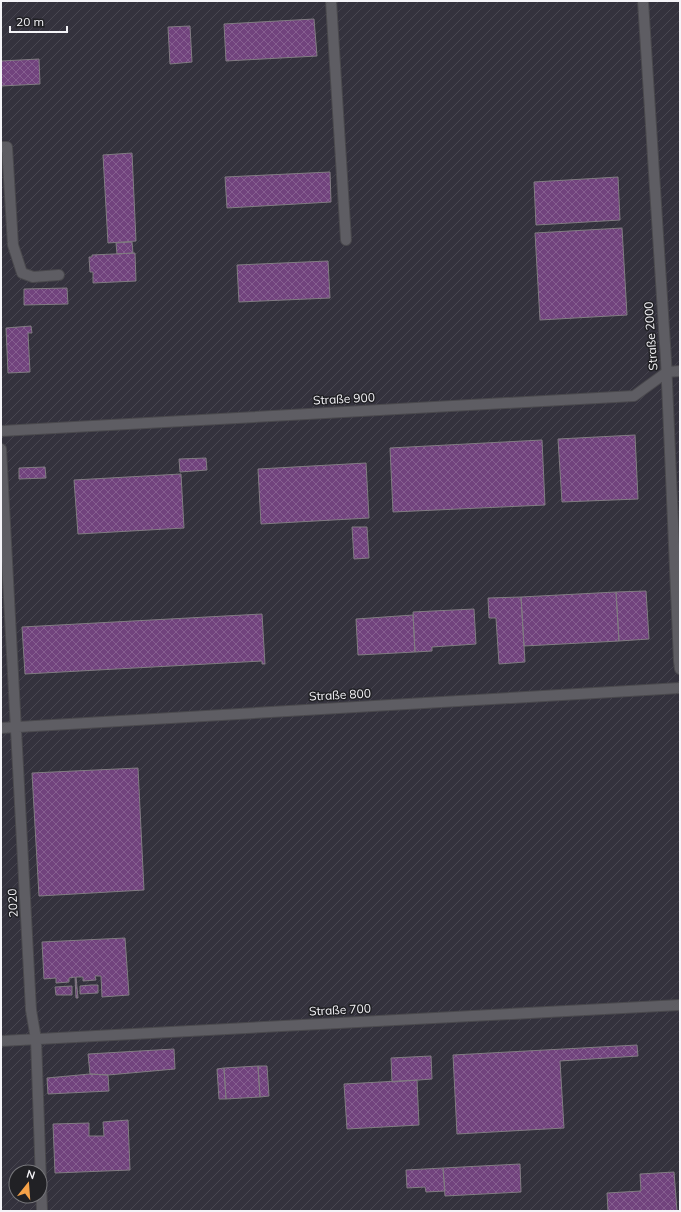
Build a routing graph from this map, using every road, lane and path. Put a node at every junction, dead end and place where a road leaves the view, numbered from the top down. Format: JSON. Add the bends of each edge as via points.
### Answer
{"nodes":[{"id":1,"x":331,"y":1,"type":"edge"},
{"id":2,"x":643,"y":1,"type":"edge"},
{"id":3,"x":1,"y":147,"type":"edge"},
{"id":4,"x":346,"y":240,"type":"dead end"},
{"id":5,"x":58,"y":275,"type":"dead end"},
{"id":6,"x":680,"y":371,"type":"edge"},
{"id":7,"x":667,"y":372,"type":"junction"},
{"id":8,"x":1,"y":431,"type":"edge"},
{"id":9,"x":1,"y":449,"type":"edge"},
{"id":10,"x":680,"y":669,"type":"edge"},
{"id":11,"x":680,"y":688,"type":"edge"},
{"id":12,"x":17,"y":727,"type":"junction"},
{"id":13,"x":1,"y":728,"type":"edge"},
{"id":14,"x":680,"y":1004,"type":"edge"},
{"id":15,"x":36,"y":1039,"type":"junction"},
{"id":16,"x":1,"y":1041,"type":"edge"},
{"id":17,"x":42,"y":1211,"type":"edge"}],
"edges":[{"from":1,"to":4,"type":"lane"},
{"from":2,"to":7,"type":"lane","name":"Straße 2000"},
{"from":3,"to":5,"type":"lane","via":[[7,147],[13,245],[22,273],[33,277]]},
{"from":6,"to":7,"type":"lane"},
{"from":7,"to":8,"type":"lane","name":"Straße 900","via":[[634,396]]},
{"from":7,"to":10,"type":"lane","name":"Straße 2000"},
{"from":9,"to":12,"type":"lane","name":"2020"},
{"from":11,"to":12,"type":"lane","name":"Straße 800"},
{"from":12,"to":13,"type":"lane","name":"Straße 800"},
{"from":12,"to":15,"type":"lane","name":"2020","via":[[31,1010]]},
{"from":14,"to":15,"type":"lane","name":"Straße 700"},
{"from":15,"to":16,"type":"lane","name":"Straße 700"},
{"from":15,"to":17,"type":"lane","name":"2020"}]}
